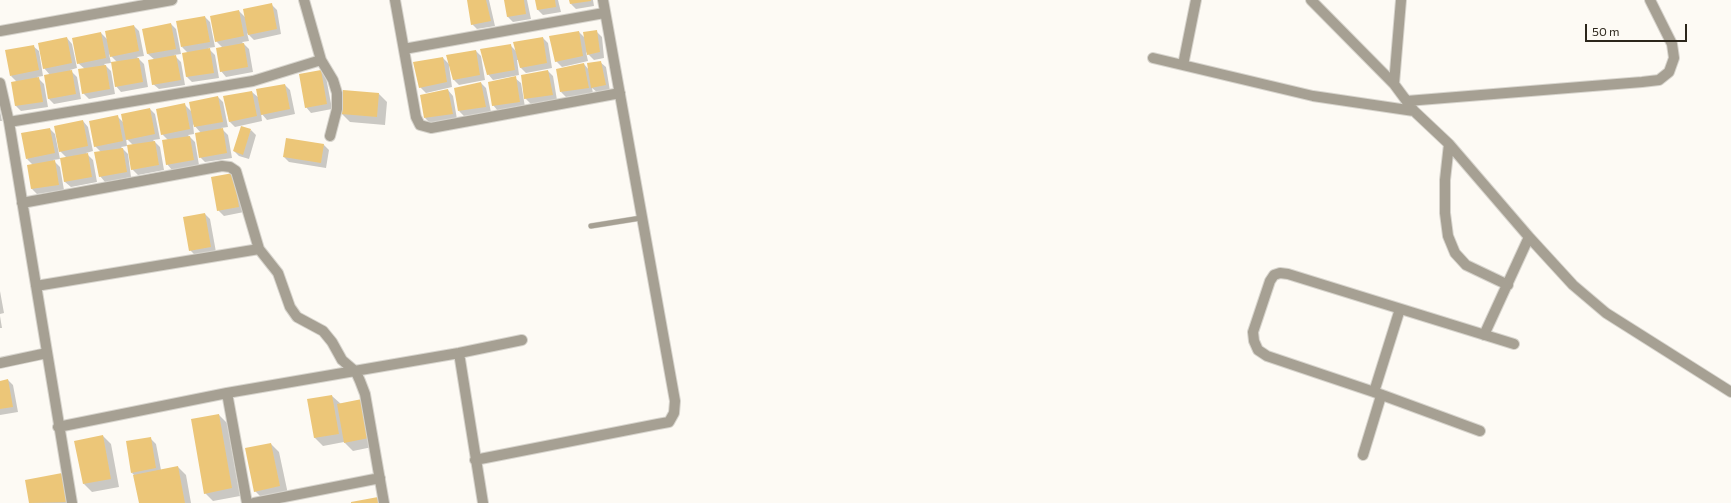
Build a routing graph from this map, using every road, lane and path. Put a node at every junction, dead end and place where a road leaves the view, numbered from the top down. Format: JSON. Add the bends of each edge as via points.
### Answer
{"nodes":[{"id":1,"x":172,"y":0,"type":"edge"},
{"id":2,"x":304,"y":0,"type":"edge"},
{"id":3,"x":395,"y":0,"type":"edge"},
{"id":4,"x":603,"y":0,"type":"edge"},
{"id":5,"x":1196,"y":0,"type":"edge"},
{"id":6,"x":1311,"y":0,"type":"edge"},
{"id":7,"x":1402,"y":0,"type":"edge"},
{"id":8,"x":1650,"y":0,"type":"edge"},
{"id":9,"x":604,"y":13,"type":"junction"},
{"id":10,"x":0,"y":32,"type":"edge"},
{"id":11,"x":404,"y":49,"type":"junction"},
{"id":12,"x":1153,"y":58,"type":"dead end"},
{"id":13,"x":321,"y":60,"type":"junction"},
{"id":14,"x":1183,"y":65,"type":"junction"},
{"id":15,"x":0,"y":84,"type":"edge"},
{"id":16,"x":1394,"y":84,"type":"junction"},
{"id":17,"x":620,"y":93,"type":"junction"},
{"id":18,"x":1407,"y":101,"type":"junction"},
{"id":19,"x":1414,"y":111,"type":"junction"},
{"id":20,"x":9,"y":122,"type":"junction"},
{"id":21,"x":330,"y":136,"type":"dead end"},
{"id":22,"x":1449,"y":144,"type":"junction"},
{"id":23,"x":22,"y":203,"type":"junction"},
{"id":24,"x":641,"y":218,"type":"junction"},
{"id":25,"x":591,"y":226,"type":"dead end"},
{"id":26,"x":1529,"y":237,"type":"junction"},
{"id":27,"x":259,"y":249,"type":"junction"},
{"id":28,"x":1508,"y":285,"type":"junction"},
{"id":29,"x":36,"y":286,"type":"junction"},
{"id":30,"x":1400,"y":309,"type":"junction"},
{"id":31,"x":1484,"y":335,"type":"junction"},
{"id":32,"x":522,"y":340,"type":"dead end"},
{"id":33,"x":1514,"y":344,"type":"dead end"},
{"id":34,"x":47,"y":353,"type":"junction"},
{"id":35,"x":459,"y":353,"type":"junction"},
{"id":36,"x":0,"y":363,"type":"edge"},
{"id":37,"x":356,"y":372,"type":"junction"},
{"id":38,"x":1731,"y":392,"type":"edge"},
{"id":39,"x":228,"y":393,"type":"junction"},
{"id":40,"x":1377,"y":394,"type":"junction"},
{"id":41,"x":58,"y":427,"type":"junction"},
{"id":42,"x":1480,"y":431,"type":"dead end"},
{"id":43,"x":1363,"y":455,"type":"dead end"},
{"id":44,"x":475,"y":460,"type":"junction"},
{"id":45,"x":380,"y":478,"type":"junction"},
{"id":46,"x":72,"y":503,"type":"edge"},
{"id":47,"x":247,"y":503,"type":"edge"},
{"id":48,"x":254,"y":503,"type":"edge"},
{"id":49,"x":384,"y":503,"type":"edge"},
{"id":50,"x":483,"y":503,"type":"edge"}],
"edges":[{"from":1,"to":10,"type":"street"},
{"from":2,"to":13,"type":"street"},
{"from":3,"to":11,"type":"street"},
{"from":4,"to":9,"type":"street"},
{"from":5,"to":14,"type":"street"},
{"from":6,"to":16,"type":"street"},
{"from":7,"to":16,"type":"street"},
{"from":8,"to":18,"type":"street","via":[[1672,44],[1674,58],[1669,72],[1659,80]]},
{"from":9,"to":11,"type":"street"},
{"from":9,"to":17,"type":"street"},
{"from":11,"to":17,"type":"street","via":[[416,116],[420,125],[431,128]]},
{"from":12,"to":14,"type":"street"},
{"from":13,"to":20,"type":"street","via":[[253,81]]},
{"from":13,"to":21,"type":"street","via":[[333,80],[337,93],[338,108]]},
{"from":14,"to":19,"type":"street","via":[[1313,96]]},
{"from":15,"to":20,"type":"street"},
{"from":16,"to":18,"type":"street"},
{"from":17,"to":24,"type":"street"},
{"from":18,"to":19,"type":"street"},
{"from":19,"to":22,"type":"street"},
{"from":20,"to":23,"type":"street"},
{"from":22,"to":26,"type":"street"},
{"from":22,"to":28,"type":"street","via":[[1445,213],[1448,236],[1455,253],[1466,264]]},
{"from":23,"to":27,"type":"street","via":[[222,166],[230,167],[236,171],[239,179]]},
{"from":23,"to":29,"type":"street"},
{"from":24,"to":25,"type":"lane"},
{"from":24,"to":44,"type":"street","via":[[675,400],[674,413],[668,422]]},
{"from":26,"to":28,"type":"street"},
{"from":26,"to":38,"type":"street","via":[[1573,285],[1606,313]]},
{"from":27,"to":29,"type":"street"},
{"from":27,"to":37,"type":"street","via":[[278,273],[290,307],[297,317],[323,331],[342,360]]},
{"from":28,"to":31,"type":"street"},
{"from":29,"to":34,"type":"street"},
{"from":30,"to":31,"type":"street"},
{"from":30,"to":40,"type":"street"},
{"from":30,"to":40,"type":"street","via":[[1280,273],[1274,275],[1270,281],[1253,332],[1258,350],[1267,356]]},
{"from":31,"to":33,"type":"street"},
{"from":32,"to":35,"type":"street"},
{"from":34,"to":36,"type":"street"},
{"from":34,"to":41,"type":"street"},
{"from":35,"to":37,"type":"street"},
{"from":35,"to":44,"type":"street"},
{"from":37,"to":39,"type":"street"},
{"from":37,"to":45,"type":"street","via":[[365,394]]},
{"from":39,"to":41,"type":"street"},
{"from":39,"to":47,"type":"street"},
{"from":40,"to":42,"type":"street"},
{"from":40,"to":43,"type":"street"},
{"from":41,"to":46,"type":"street"},
{"from":44,"to":50,"type":"street"},
{"from":45,"to":48,"type":"street"},
{"from":45,"to":49,"type":"street"}]}
